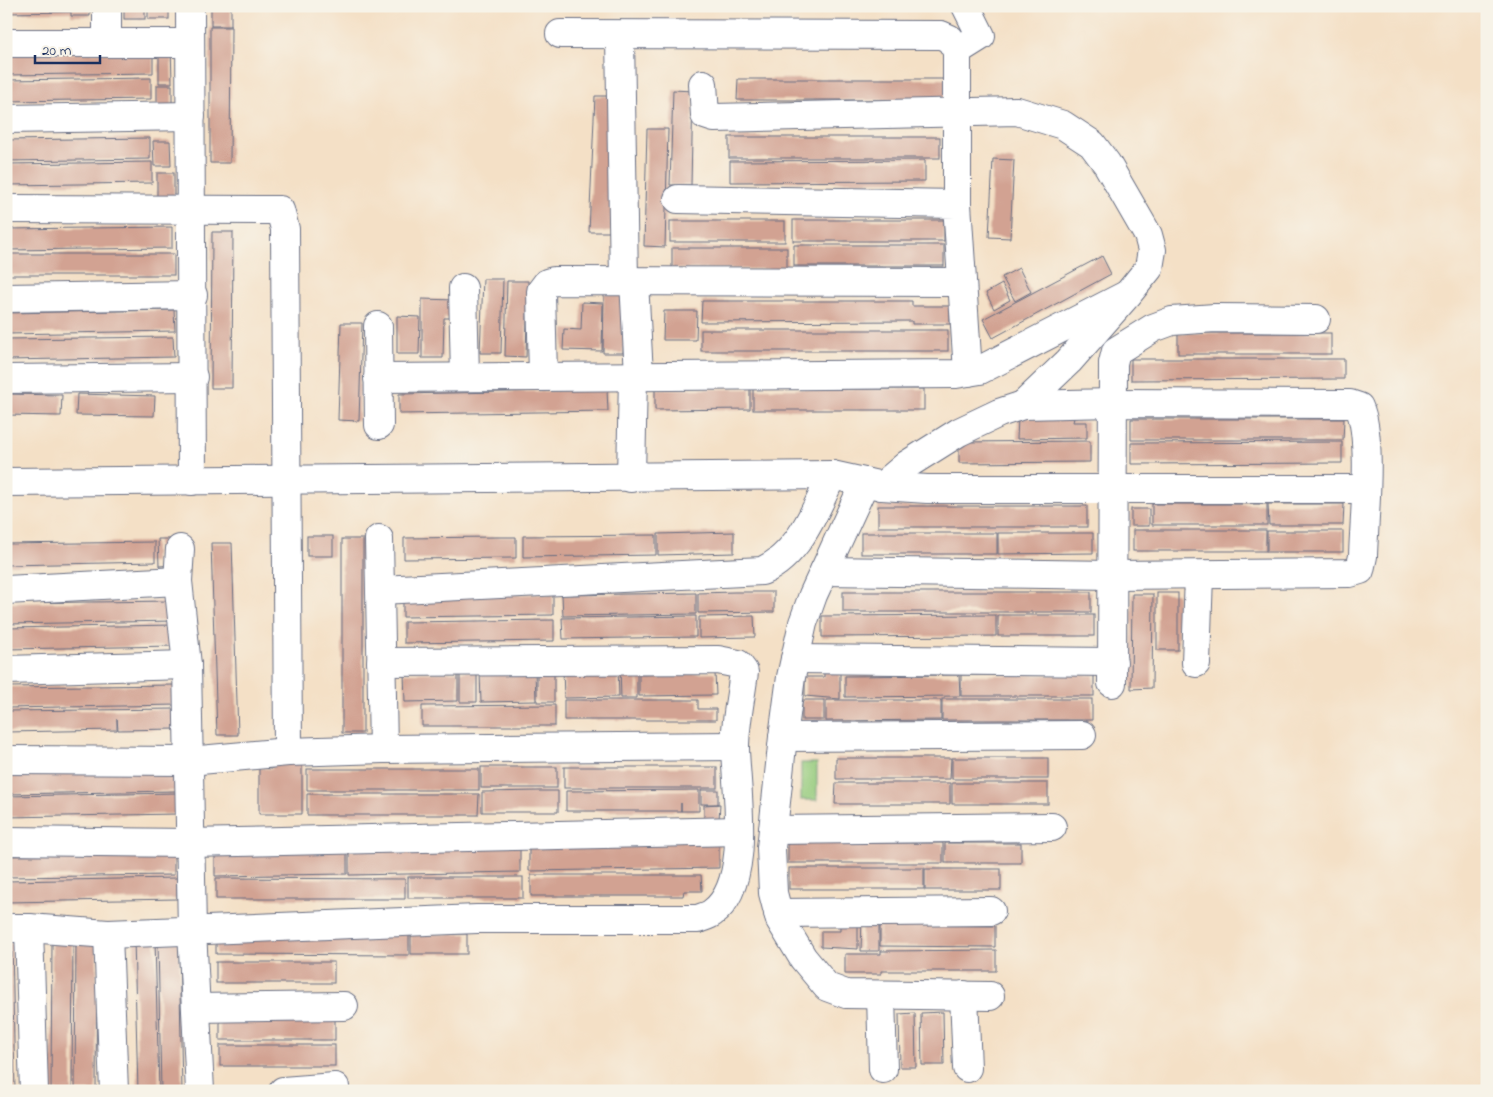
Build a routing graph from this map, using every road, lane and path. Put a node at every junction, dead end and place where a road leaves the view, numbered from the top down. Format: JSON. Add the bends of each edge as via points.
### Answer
{"nodes":[{"id":1,"x":107,"y":6,"type":"edge"},
{"id":2,"x":190,"y":6,"type":"edge"},
{"id":3,"x":966,"y":6,"type":"edge"},
{"id":4,"x":560,"y":34,"type":"dead end"},
{"id":5,"x":620,"y":36,"type":"junction"},
{"id":6,"x":6,"y":43,"type":"edge"},
{"id":7,"x":190,"y":43,"type":"junction"},
{"id":8,"x":106,"y":44,"type":"junction"},
{"id":9,"x":957,"y":50,"type":"junction"},
{"id":10,"x":703,"y":84,"type":"dead end"},
{"id":11,"x":955,"y":113,"type":"junction"},
{"id":12,"x":191,"y":116,"type":"junction"},
{"id":13,"x":6,"y":119,"type":"edge"},
{"id":14,"x":678,"y":199,"type":"dead end"},
{"id":15,"x":957,"y":204,"type":"junction"},
{"id":16,"x":6,"y":209,"type":"edge"},
{"id":17,"x":192,"y":210,"type":"junction"},
{"id":18,"x":629,"y":281,"type":"junction"},
{"id":19,"x":962,"y":282,"type":"junction"},
{"id":20,"x":463,"y":288,"type":"dead end"},
{"id":21,"x":1128,"y":294,"type":"junction"},
{"id":22,"x":193,"y":295,"type":"junction"},
{"id":23,"x":6,"y":298,"type":"edge"},
{"id":24,"x":1316,"y":319,"type":"dead end"},
{"id":25,"x":378,"y":326,"type":"dead end"},
{"id":26,"x":968,"y":372,"type":"junction"},
{"id":27,"x":636,"y":375,"type":"junction"},
{"id":28,"x":543,"y":376,"type":"junction"},
{"id":29,"x":193,"y":377,"type":"junction"},
{"id":30,"x":465,"y":377,"type":"junction"},
{"id":31,"x":378,"y":378,"type":"junction"},
{"id":32,"x":6,"y":379,"type":"edge"},
{"id":33,"x":1113,"y":403,"type":"junction"},
{"id":34,"x":1023,"y":405,"type":"junction"},
{"id":35,"x":379,"y":425,"type":"dead end"},
{"id":36,"x":832,"y":475,"type":"junction"},
{"id":37,"x":631,"y":478,"type":"junction"},
{"id":38,"x":192,"y":481,"type":"junction"},
{"id":39,"x":287,"y":481,"type":"junction"},
{"id":40,"x":6,"y":482,"type":"edge"},
{"id":41,"x":874,"y":484,"type":"junction"},
{"id":42,"x":1113,"y":489,"type":"junction"},
{"id":43,"x":1364,"y":489,"type":"junction"},
{"id":44,"x":379,"y":539,"type":"dead end"},
{"id":45,"x":180,"y":549,"type":"dead end"},
{"id":46,"x":824,"y":571,"type":"junction"},
{"id":47,"x":1113,"y":575,"type":"junction"},
{"id":48,"x":1199,"y":575,"type":"junction"},
{"id":49,"x":178,"y":581,"type":"junction"},
{"id":50,"x":6,"y":590,"type":"edge"},
{"id":51,"x":380,"y":590,"type":"junction"},
{"id":52,"x":795,"y":659,"type":"junction"},
{"id":53,"x":381,"y":662,"type":"junction"},
{"id":54,"x":1196,"y":663,"type":"dead end"},
{"id":55,"x":187,"y":665,"type":"junction"},
{"id":56,"x":6,"y":670,"type":"edge"},
{"id":57,"x":1082,"y":735,"type":"dead end"},
{"id":58,"x":783,"y":737,"type":"junction"},
{"id":59,"x":735,"y":746,"type":"junction"},
{"id":60,"x":383,"y":749,"type":"junction"},
{"id":61,"x":288,"y":752,"type":"junction"},
{"id":62,"x":6,"y":760,"type":"edge"},
{"id":63,"x":189,"y":761,"type":"junction"},
{"id":64,"x":1052,"y":828,"type":"dead end"},
{"id":65,"x":773,"y":830,"type":"junction"},
{"id":66,"x":739,"y":831,"type":"junction"},
{"id":67,"x":6,"y":841,"type":"edge"},
{"id":68,"x":190,"y":843,"type":"junction"},
{"id":69,"x":991,"y":910,"type":"dead end"},
{"id":70,"x":778,"y":913,"type":"junction"},
{"id":71,"x":18,"y":928,"type":"edge"},
{"id":72,"x":192,"y":930,"type":"junction"},
{"id":73,"x":108,"y":934,"type":"junction"},
{"id":74,"x":881,"y":995,"type":"junction"},
{"id":75,"x":344,"y":1006,"type":"dead end"},
{"id":76,"x":196,"y":1008,"type":"junction"},
{"id":77,"x":967,"y":1068,"type":"dead end"},
{"id":78,"x":883,"y":1069,"type":"dead end"},
{"id":79,"x":335,"y":1086,"type":"dead end"},
{"id":80,"x":34,"y":1091,"type":"edge"},
{"id":81,"x":114,"y":1091,"type":"edge"},
{"id":82,"x":200,"y":1091,"type":"edge"},
{"id":83,"x":283,"y":1091,"type":"edge"}],
"edges":[{"from":1,"to":8,"type":"street"},
{"from":2,"to":7,"type":"street"},
{"from":3,"to":9,"type":"street","via":[[981,36]]},
{"from":4,"to":5,"type":"street"},
{"from":5,"to":9,"type":"street","via":[[941,35],[950,39]]},
{"from":5,"to":18,"type":"street"},
{"from":6,"to":8,"type":"street"},
{"from":7,"to":8,"type":"street"},
{"from":7,"to":12,"type":"street"},
{"from":9,"to":11,"type":"street"},
{"from":10,"to":11,"type":"street","via":[[705,115],[714,118]]},
{"from":11,"to":15,"type":"street"},
{"from":11,"to":21,"type":"street","via":[[1017,111],[1063,125],[1092,144],[1144,227],[1152,250],[1149,268]]},
{"from":12,"to":13,"type":"street"},
{"from":12,"to":17,"type":"street"},
{"from":14,"to":15,"type":"street"},
{"from":15,"to":19,"type":"street"},
{"from":16,"to":17,"type":"street"},
{"from":17,"to":22,"type":"street"},
{"from":17,"to":39,"type":"street","via":[[280,210],[285,229]]},
{"from":18,"to":19,"type":"street"},
{"from":18,"to":27,"type":"street"},
{"from":18,"to":28,"type":"street","via":[[554,281],[543,286]]},
{"from":19,"to":26,"type":"street"},
{"from":20,"to":30,"type":"street"},
{"from":21,"to":26,"type":"street","via":[[1013,354],[980,370]]},
{"from":21,"to":34,"type":"street","via":[[1069,361]]},
{"from":22,"to":23,"type":"street"},
{"from":22,"to":29,"type":"street"},
{"from":24,"to":33,"type":"street","via":[[1189,319],[1153,328],[1116,351],[1112,363]]},
{"from":25,"to":31,"type":"street"},
{"from":26,"to":27,"type":"street"},
{"from":27,"to":28,"type":"street"},
{"from":27,"to":37,"type":"street"},
{"from":28,"to":30,"type":"street"},
{"from":29,"to":32,"type":"street"},
{"from":29,"to":38,"type":"street"},
{"from":30,"to":31,"type":"street"},
{"from":31,"to":35,"type":"street"},
{"from":33,"to":34,"type":"street"},
{"from":33,"to":42,"type":"street"},
{"from":33,"to":43,"type":"street","via":[[1330,403],[1359,407],[1366,437]]},
{"from":34,"to":41,"type":"street","via":[[959,432]]},
{"from":36,"to":37,"type":"street"},
{"from":36,"to":41,"type":"street"},
{"from":36,"to":51,"type":"street","via":[[808,526],[782,559],[762,572]]},
{"from":37,"to":39,"type":"street"},
{"from":38,"to":39,"type":"street"},
{"from":38,"to":40,"type":"street"},
{"from":39,"to":61,"type":"street"},
{"from":41,"to":42,"type":"street","via":[[927,489]]},
{"from":41,"to":46,"type":"street"},
{"from":42,"to":43,"type":"street"},
{"from":42,"to":47,"type":"street"},
{"from":43,"to":48,"type":"street","via":[[1360,570],[1335,574]]},
{"from":44,"to":51,"type":"street"},
{"from":45,"to":49,"type":"street"},
{"from":46,"to":47,"type":"street"},
{"from":46,"to":52,"type":"street","via":[[803,623]]},
{"from":47,"to":48,"type":"street"},
{"from":47,"to":52,"type":"street","via":[[1112,673]]},
{"from":48,"to":54,"type":"street"},
{"from":49,"to":50,"type":"street"},
{"from":49,"to":55,"type":"street"},
{"from":51,"to":53,"type":"street"},
{"from":52,"to":58,"type":"street"},
{"from":53,"to":59,"type":"street","via":[[729,660],[744,672]]},
{"from":53,"to":60,"type":"street"},
{"from":55,"to":56,"type":"street"},
{"from":55,"to":63,"type":"street"},
{"from":57,"to":58,"type":"street"},
{"from":58,"to":65,"type":"street"},
{"from":59,"to":60,"type":"street"},
{"from":59,"to":66,"type":"street"},
{"from":60,"to":61,"type":"street"},
{"from":61,"to":63,"type":"street"},
{"from":62,"to":63,"type":"street"},
{"from":63,"to":68,"type":"street"},
{"from":64,"to":65,"type":"street"},
{"from":65,"to":70,"type":"street","via":[[773,893]]},
{"from":66,"to":68,"type":"street"},
{"from":66,"to":72,"type":"street","via":[[737,870],[726,898],[712,914],[698,919],[477,919]]},
{"from":67,"to":68,"type":"street"},
{"from":68,"to":72,"type":"street"},
{"from":69,"to":70,"type":"street"},
{"from":70,"to":74,"type":"street","via":[[803,958],[827,987],[846,994]]},
{"from":71,"to":73,"type":"street"},
{"from":71,"to":80,"type":"street"},
{"from":72,"to":73,"type":"street"},
{"from":72,"to":76,"type":"street"},
{"from":73,"to":81,"type":"street"},
{"from":74,"to":77,"type":"street","via":[[977,995]]},
{"from":74,"to":78,"type":"street"},
{"from":75,"to":76,"type":"street"},
{"from":76,"to":82,"type":"street"},
{"from":79,"to":83,"type":"street"}]}
